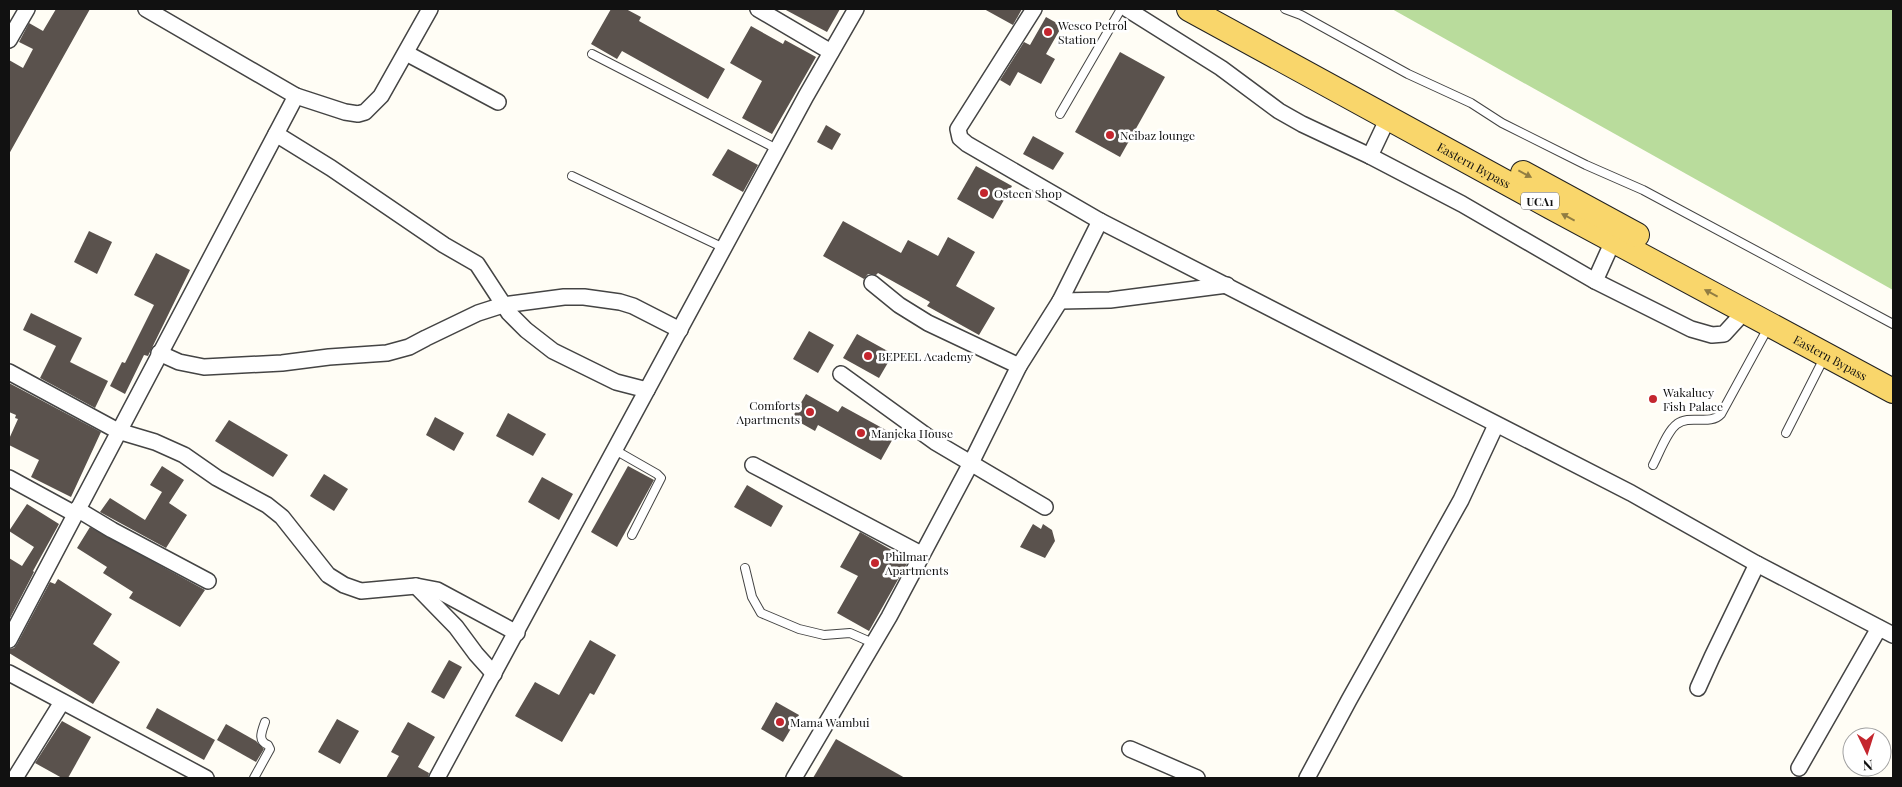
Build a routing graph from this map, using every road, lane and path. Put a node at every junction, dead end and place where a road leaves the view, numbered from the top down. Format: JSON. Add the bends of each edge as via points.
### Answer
{"nodes":[{"id":1,"x":27,"y":9,"type":"edge"},
{"id":2,"x":146,"y":9,"type":"edge"},
{"id":3,"x":430,"y":9,"type":"edge"},
{"id":4,"x":758,"y":9,"type":"edge"},
{"id":5,"x":856,"y":9,"type":"edge"},
{"id":6,"x":1034,"y":9,"type":"edge"},
{"id":7,"x":1121,"y":9,"type":"edge"},
{"id":8,"x":1127,"y":9,"type":"edge"},
{"id":9,"x":1188,"y":9,"type":"edge"},
{"id":10,"x":1221,"y":9,"type":"edge"},
{"id":11,"x":1285,"y":9,"type":"edge"},
{"id":12,"x":9,"y":40,"type":"edge"},
{"id":13,"x":831,"y":52,"type":"junction"},
{"id":14,"x":406,"y":53,"type":"junction"},
{"id":15,"x":592,"y":54,"type":"dead end"},
{"id":16,"x":296,"y":96,"type":"junction"},
{"id":17,"x":498,"y":102,"type":"dead end"},
{"id":18,"x":1060,"y":114,"type":"dead end"},
{"id":19,"x":1388,"y":118,"type":"junction"},
{"id":20,"x":276,"y":134,"type":"junction"},
{"id":21,"x":777,"y":149,"type":"junction"},
{"id":22,"x":1370,"y":156,"type":"junction"},
{"id":23,"x":572,"y":176,"type":"dead end"},
{"id":24,"x":1100,"y":221,"type":"junction"},
{"id":25,"x":1613,"y":241,"type":"junction"},
{"id":26,"x":724,"y":248,"type":"junction"},
{"id":27,"x":1665,"y":259,"type":"junction"},
{"id":28,"x":1595,"y":280,"type":"junction"},
{"id":29,"x":872,"y":283,"type":"dead end"},
{"id":30,"x":1227,"y":286,"type":"junction"},
{"id":31,"x":1060,"y":301,"type":"junction"},
{"id":32,"x":504,"y":305,"type":"junction"},
{"id":33,"x":1745,"y":311,"type":"junction"},
{"id":34,"x":1770,"y":324,"type":"junction"},
{"id":35,"x":1893,"y":324,"type":"edge"},
{"id":36,"x":680,"y":330,"type":"junction"},
{"id":37,"x":159,"y":353,"type":"junction"},
{"id":38,"x":1826,"y":354,"type":"junction"},
{"id":39,"x":1020,"y":366,"type":"junction"},
{"id":40,"x":9,"y":372,"type":"edge"},
{"id":41,"x":840,"y":374,"type":"dead end"},
{"id":42,"x":1893,"y":374,"type":"edge"},
{"id":43,"x":647,"y":390,"type":"junction"},
{"id":44,"x":1893,"y":391,"type":"edge"},
{"id":45,"x":1496,"y":425,"type":"junction"},
{"id":46,"x":118,"y":431,"type":"junction"},
{"id":47,"x":1786,"y":433,"type":"dead end"},
{"id":48,"x":615,"y":450,"type":"junction"},
{"id":49,"x":971,"y":463,"type":"junction"},
{"id":50,"x":753,"y":465,"type":"dead end"},
{"id":51,"x":1654,"y":465,"type":"dead end"},
{"id":52,"x":9,"y":478,"type":"edge"},
{"id":53,"x":1045,"y":507,"type":"dead end"},
{"id":54,"x":76,"y":512,"type":"junction"},
{"id":55,"x":632,"y":535,"type":"dead end"},
{"id":56,"x":922,"y":554,"type":"junction"},
{"id":57,"x":1757,"y":564,"type":"junction"},
{"id":58,"x":745,"y":568,"type":"dead end"},
{"id":59,"x":208,"y":581,"type":"dead end"},
{"id":60,"x":416,"y":586,"type":"junction"},
{"id":61,"x":1879,"y":628,"type":"junction"},
{"id":62,"x":517,"y":633,"type":"junction"},
{"id":63,"x":1893,"y":635,"type":"edge"},
{"id":64,"x":9,"y":640,"type":"edge"},
{"id":65,"x":874,"y":643,"type":"junction"},
{"id":66,"x":9,"y":673,"type":"edge"},
{"id":67,"x":494,"y":674,"type":"junction"},
{"id":68,"x":1698,"y":688,"type":"dead end"},
{"id":69,"x":62,"y":702,"type":"junction"},
{"id":70,"x":265,"y":722,"type":"dead end"},
{"id":71,"x":1130,"y":749,"type":"dead end"},
{"id":72,"x":1799,"y":768,"type":"dead end"},
{"id":73,"x":15,"y":778,"type":"edge"},
{"id":74,"x":206,"y":778,"type":"edge"},
{"id":75,"x":254,"y":778,"type":"edge"},
{"id":76,"x":437,"y":778,"type":"edge"},
{"id":77,"x":794,"y":778,"type":"edge"},
{"id":78,"x":1197,"y":778,"type":"edge"},
{"id":79,"x":1307,"y":778,"type":"edge"}],
"edges":[{"from":1,"to":12,"type":"street"},
{"from":2,"to":16,"type":"street"},
{"from":3,"to":14,"type":"street"},
{"from":4,"to":13,"type":"street"},
{"from":5,"to":13,"type":"street"},
{"from":6,"to":24,"type":"street","via":[[963,119],[958,129],[960,138]]},
{"from":7,"to":18,"type":"lane"},
{"from":8,"to":22,"type":"street","via":[[1302,124]]},
{"from":9,"to":19,"type":"main road","name":"Eastern Bypass","number":"UCA1"},
{"from":10,"to":27,"type":"main road","name":"Eastern Bypass","number":"UCA1","one_way":true},
{"from":11,"to":35,"type":"lane","via":[[1586,165],[1643,190]]},
{"from":13,"to":21,"type":"street"},
{"from":14,"to":16,"type":"street","via":[[381,96],[365,112],[345,112]]},
{"from":14,"to":17,"type":"street"},
{"from":15,"to":21,"type":"lane"},
{"from":16,"to":20,"type":"street"},
{"from":19,"to":22,"type":"street"},
{"from":25,"to":19,"type":"main road","name":"Eastern Bypass","number":"UCA1","one_way":true},
{"from":20,"to":32,"type":"street","via":[[477,264]]},
{"from":20,"to":37,"type":"street"},
{"from":21,"to":26,"type":"street"},
{"from":22,"to":28,"type":"street"},
{"from":23,"to":26,"type":"lane"},
{"from":24,"to":30,"type":"street"},
{"from":24,"to":31,"type":"street"},
{"from":25,"to":27,"type":"main road","name":"Eastern Bypass","number":"UCA1"},
{"from":25,"to":28,"type":"street"},
{"from":26,"to":36,"type":"street"},
{"from":33,"to":27,"type":"main road","name":"Eastern Bypass","number":"UCA1","one_way":true},
{"from":27,"to":42,"type":"main road","name":"Eastern Bypass","number":"UCA1"},
{"from":28,"to":33,"type":"street","via":[[1691,329],[1712,335],[1724,334]]},
{"from":29,"to":39,"type":"street","via":[[928,323]]},
{"from":30,"to":31,"type":"street","via":[[1110,300]]},
{"from":30,"to":45,"type":"street"},
{"from":31,"to":39,"type":"street"},
{"from":32,"to":36,"type":"street","via":[[564,297],[604,299],[633,306]]},
{"from":32,"to":37,"type":"street","via":[[478,313],[410,347],[387,353],[204,367],[179,362]]},
{"from":32,"to":43,"type":"street","via":[[526,330],[553,351],[616,382]]},
{"from":33,"to":34,"type":"main road","name":"Eastern Bypass","number":"UCA1"},
{"from":34,"to":38,"type":"main road","name":"Eastern Bypass","number":"UCA1"},
{"from":34,"to":51,"type":"lane","via":[[1718,418],[1678,423],[1672,428]]},
{"from":36,"to":43,"type":"street"},
{"from":37,"to":46,"type":"street"},
{"from":38,"to":44,"type":"main road","name":"Eastern Bypass","number":"UCA1"},
{"from":38,"to":47,"type":"lane"},
{"from":39,"to":49,"type":"street"},
{"from":40,"to":46,"type":"street"},
{"from":41,"to":49,"type":"street","via":[[935,442]]},
{"from":43,"to":48,"type":"street"},
{"from":45,"to":57,"type":"street"},
{"from":45,"to":79,"type":"street","via":[[1461,500]]},
{"from":46,"to":54,"type":"street"},
{"from":46,"to":60,"type":"street","via":[[184,455],[267,505],[282,517],[328,575],[344,585],[361,591]]},
{"from":48,"to":55,"type":"lane","via":[[661,478]]},
{"from":48,"to":62,"type":"street"},
{"from":49,"to":53,"type":"street"},
{"from":49,"to":56,"type":"street"},
{"from":50,"to":56,"type":"street"},
{"from":52,"to":54,"type":"street"},
{"from":54,"to":59,"type":"street"},
{"from":54,"to":64,"type":"street"},
{"from":56,"to":65,"type":"street"},
{"from":57,"to":61,"type":"street"},
{"from":57,"to":68,"type":"street"},
{"from":58,"to":65,"type":"lane","via":[[752,597],[761,613],[799,629],[824,635],[850,633]]},
{"from":60,"to":62,"type":"street","via":[[437,590]]},
{"from":60,"to":67,"type":"street","via":[[456,627]]},
{"from":61,"to":63,"type":"street"},
{"from":61,"to":72,"type":"street"},
{"from":62,"to":67,"type":"street"},
{"from":65,"to":77,"type":"street"},
{"from":66,"to":69,"type":"street"},
{"from":67,"to":76,"type":"street"},
{"from":69,"to":73,"type":"street"},
{"from":69,"to":74,"type":"street"},
{"from":70,"to":75,"type":"lane","via":[[261,740],[270,749]]},
{"from":71,"to":78,"type":"street"}]}
